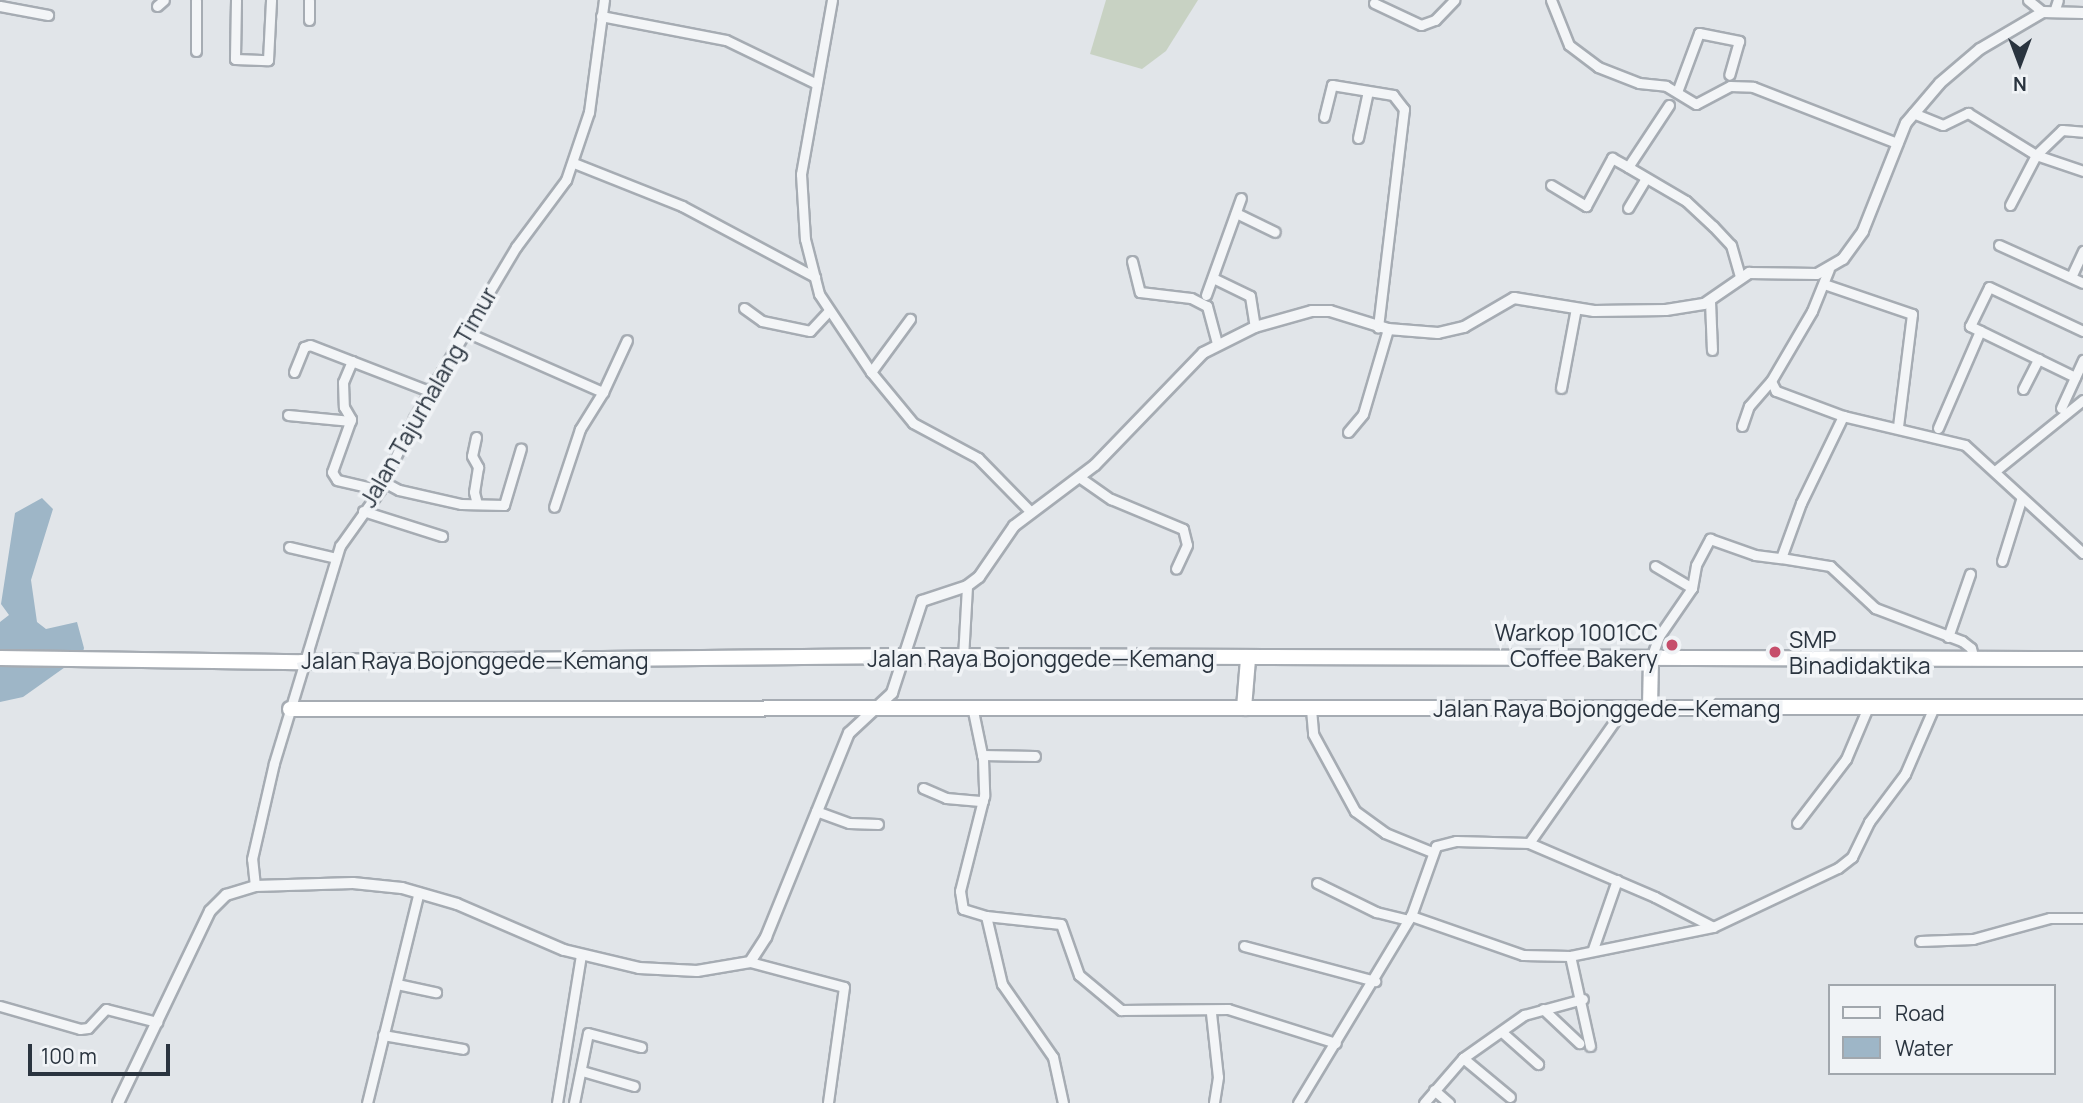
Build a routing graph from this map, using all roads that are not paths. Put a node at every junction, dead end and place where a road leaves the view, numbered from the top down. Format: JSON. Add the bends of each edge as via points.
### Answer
{"nodes":[{"id":1,"x":196,"y":0,"type":"edge"},
{"id":2,"x":236,"y":0,"type":"edge"},
{"id":3,"x":271,"y":0,"type":"edge"},
{"id":4,"x":309,"y":0,"type":"edge"},
{"id":5,"x":604,"y":0,"type":"edge"},
{"id":6,"x":832,"y":0,"type":"edge"},
{"id":7,"x":1454,"y":0,"type":"edge"},
{"id":8,"x":1551,"y":0,"type":"edge"},
{"id":9,"x":2028,"y":0,"type":"edge"},
{"id":10,"x":1374,"y":3,"type":"dead end"},
{"id":11,"x":2057,"y":5,"type":"edge"},
{"id":12,"x":0,"y":6,"type":"edge"},
{"id":13,"x":2043,"y":12,"type":"junction"},
{"id":14,"x":2083,"y":13,"type":"edge"},
{"id":15,"x":48,"y":15,"type":"dead end"},
{"id":16,"x":601,"y":16,"type":"junction"},
{"id":17,"x":309,"y":20,"type":"dead end"},
{"id":18,"x":196,"y":51,"type":"dead end"},
{"id":19,"x":1729,"y":75,"type":"dead end"},
{"id":20,"x":817,"y":84,"type":"junction"},
{"id":21,"x":1368,"y":91,"type":"junction"},
{"id":22,"x":1677,"y":92,"type":"junction"},
{"id":23,"x":1669,"y":105,"type":"dead end"},
{"id":24,"x":1913,"y":114,"type":"junction"},
{"id":25,"x":1324,"y":117,"type":"dead end"},
{"id":26,"x":2083,"y":132,"type":"edge"},
{"id":27,"x":1359,"y":138,"type":"dead end"},
{"id":28,"x":1897,"y":143,"type":"junction"},
{"id":29,"x":2036,"y":155,"type":"junction"},
{"id":30,"x":574,"y":163,"type":"junction"},
{"id":31,"x":1628,"y":167,"type":"junction"},
{"id":32,"x":2083,"y":170,"type":"edge"},
{"id":33,"x":1646,"y":178,"type":"junction"},
{"id":34,"x":1551,"y":185,"type":"dead end"},
{"id":35,"x":1241,"y":198,"type":"dead end"},
{"id":36,"x":2010,"y":205,"type":"dead end"},
{"id":37,"x":1628,"y":208,"type":"dead end"},
{"id":38,"x":1236,"y":213,"type":"junction"},
{"id":39,"x":1275,"y":232,"type":"dead end"},
{"id":40,"x":1999,"y":245,"type":"dead end"},
{"id":41,"x":2083,"y":251,"type":"edge"},
{"id":42,"x":1132,"y":261,"type":"dead end"},
{"id":43,"x":1829,"y":270,"type":"junction"},
{"id":44,"x":815,"y":277,"type":"junction"},
{"id":45,"x":1740,"y":277,"type":"junction"},
{"id":46,"x":2071,"y":277,"type":"junction"},
{"id":47,"x":1213,"y":278,"type":"junction"},
{"id":48,"x":2083,"y":283,"type":"edge"},
{"id":49,"x":1824,"y":284,"type":"junction"},
{"id":50,"x":1206,"y":295,"type":"dead end"},
{"id":51,"x":1710,"y":301,"type":"junction"},
{"id":52,"x":744,"y":308,"type":"dead end"},
{"id":53,"x":1576,"y":308,"type":"junction"},
{"id":54,"x":828,"y":312,"type":"junction"},
{"id":55,"x":910,"y":319,"type":"dead end"},
{"id":56,"x":1255,"y":327,"type":"junction"},
{"id":57,"x":1383,"y":328,"type":"junction"},
{"id":58,"x":1980,"y":331,"type":"junction"},
{"id":59,"x":2083,"y":331,"type":"edge"},
{"id":60,"x":466,"y":332,"type":"junction"},
{"id":61,"x":627,"y":340,"type":"dead end"},
{"id":62,"x":1217,"y":344,"type":"junction"},
{"id":63,"x":1712,"y":350,"type":"dead end"},
{"id":64,"x":2038,"y":359,"type":"junction"},
{"id":65,"x":2083,"y":360,"type":"edge"},
{"id":66,"x":352,"y":361,"type":"junction"},
{"id":67,"x":294,"y":372,"type":"dead end"},
{"id":68,"x":871,"y":372,"type":"junction"},
{"id":69,"x":2076,"y":377,"type":"junction"},
{"id":70,"x":1771,"y":381,"type":"junction"},
{"id":71,"x":1561,"y":388,"type":"dead end"},
{"id":72,"x":2024,"y":389,"type":"dead end"},
{"id":73,"x":429,"y":391,"type":"junction"},
{"id":74,"x":603,"y":392,"type":"junction"},
{"id":75,"x":2083,"y":400,"type":"edge"},
{"id":76,"x":2061,"y":408,"type":"dead end"},
{"id":77,"x":288,"y":415,"type":"dead end"},
{"id":78,"x":1843,"y":416,"type":"junction"},
{"id":79,"x":351,"y":421,"type":"junction"},
{"id":80,"x":1742,"y":426,"type":"dead end"},
{"id":81,"x":1898,"y":427,"type":"junction"},
{"id":82,"x":1938,"y":428,"type":"dead end"},
{"id":83,"x":1348,"y":432,"type":"dead end"},
{"id":84,"x":476,"y":437,"type":"dead end"},
{"id":85,"x":521,"y":448,"type":"dead end"},
{"id":86,"x":1995,"y":471,"type":"junction"},
{"id":87,"x":1079,"y":477,"type":"junction"},
{"id":88,"x":381,"y":486,"type":"junction"},
{"id":89,"x":2021,"y":500,"type":"junction"},
{"id":90,"x":477,"y":504,"type":"junction"},
{"id":91,"x":554,"y":507,"type":"dead end"},
{"id":92,"x":363,"y":511,"type":"junction"},
{"id":93,"x":1030,"y":511,"type":"junction"},
{"id":94,"x":442,"y":536,"type":"dead end"},
{"id":95,"x":289,"y":547,"type":"dead end"},
{"id":96,"x":2083,"y":554,"type":"edge"},
{"id":97,"x":336,"y":558,"type":"junction"},
{"id":98,"x":1782,"y":558,"type":"junction"},
{"id":99,"x":2002,"y":561,"type":"dead end"},
{"id":100,"x":1655,"y":566,"type":"dead end"},
{"id":101,"x":1176,"y":569,"type":"dead end"},
{"id":102,"x":1970,"y":574,"type":"dead end"},
{"id":103,"x":967,"y":586,"type":"junction"},
{"id":104,"x":1692,"y":588,"type":"junction"},
{"id":105,"x":1948,"y":637,"type":"junction"},
{"id":106,"x":903,"y":656,"type":"junction"},
{"id":107,"x":0,"y":657,"type":"edge"},
{"id":108,"x":963,"y":658,"type":"junction"},
{"id":109,"x":1651,"y":658,"type":"junction"},
{"id":110,"x":1248,"y":659,"type":"junction"},
{"id":111,"x":2083,"y":659,"type":"edge"},
{"id":112,"x":1974,"y":660,"type":"junction"},
{"id":113,"x":302,"y":662,"type":"junction"},
{"id":114,"x":881,"y":706,"type":"junction"},
{"id":115,"x":972,"y":706,"type":"junction"},
{"id":116,"x":2083,"y":706,"type":"edge"},
{"id":117,"x":1650,"y":707,"type":"junction"},
{"id":118,"x":1868,"y":707,"type":"junction"},
{"id":119,"x":1934,"y":707,"type":"junction"},
{"id":120,"x":1244,"y":708,"type":"junction"},
{"id":121,"x":1624,"y":708,"type":"junction"},
{"id":122,"x":290,"y":709,"type":"junction"},
{"id":123,"x":1311,"y":709,"type":"junction"},
{"id":124,"x":982,"y":755,"type":"junction"},
{"id":125,"x":1035,"y":756,"type":"dead end"},
{"id":126,"x":923,"y":788,"type":"dead end"},
{"id":127,"x":983,"y":801,"type":"junction"},
{"id":128,"x":816,"y":811,"type":"junction"},
{"id":129,"x":1797,"y":823,"type":"dead end"},
{"id":130,"x":878,"y":824,"type":"dead end"},
{"id":131,"x":1529,"y":843,"type":"junction"},
{"id":132,"x":1432,"y":852,"type":"junction"},
{"id":133,"x":1617,"y":880,"type":"junction"},
{"id":134,"x":1317,"y":883,"type":"dead end"},
{"id":135,"x":256,"y":886,"type":"junction"},
{"id":136,"x":419,"y":892,"type":"junction"},
{"id":137,"x":986,"y":916,"type":"junction"},
{"id":138,"x":1410,"y":918,"type":"junction"},
{"id":139,"x":2083,"y":918,"type":"edge"},
{"id":140,"x":1713,"y":927,"type":"junction"},
{"id":141,"x":1920,"y":942,"type":"dead end"},
{"id":142,"x":1244,"y":946,"type":"dead end"},
{"id":143,"x":1593,"y":949,"type":"junction"},
{"id":144,"x":581,"y":954,"type":"junction"},
{"id":145,"x":1570,"y":956,"type":"junction"},
{"id":146,"x":750,"y":962,"type":"junction"},
{"id":147,"x":1375,"y":981,"type":"junction"},
{"id":148,"x":397,"y":984,"type":"junction"},
{"id":149,"x":436,"y":992,"type":"dead end"},
{"id":150,"x":1583,"y":999,"type":"junction"},
{"id":151,"x":0,"y":1006,"type":"edge"},
{"id":152,"x":1542,"y":1009,"type":"junction"},
{"id":153,"x":1211,"y":1013,"type":"junction"},
{"id":154,"x":157,"y":1022,"type":"junction"},
{"id":155,"x":1503,"y":1033,"type":"junction"},
{"id":156,"x":383,"y":1035,"type":"junction"},
{"id":157,"x":1336,"y":1043,"type":"junction"},
{"id":158,"x":1579,"y":1043,"type":"dead end"},
{"id":159,"x":1590,"y":1046,"type":"dead end"},
{"id":160,"x":641,"y":1047,"type":"dead end"},
{"id":161,"x":463,"y":1049,"type":"dead end"},
{"id":162,"x":1463,"y":1058,"type":"junction"},
{"id":163,"x":1538,"y":1064,"type":"dead end"},
{"id":164,"x":582,"y":1072,"type":"junction"},
{"id":165,"x":634,"y":1086,"type":"dead end"},
{"id":166,"x":1434,"y":1090,"type":"junction"},
{"id":167,"x":1510,"y":1097,"type":"dead end"},
{"id":168,"x":118,"y":1103,"type":"edge"},
{"id":169,"x":368,"y":1103,"type":"edge"},
{"id":170,"x":557,"y":1103,"type":"edge"},
{"id":171,"x":574,"y":1103,"type":"edge"},
{"id":172,"x":828,"y":1103,"type":"edge"},
{"id":173,"x":1063,"y":1103,"type":"edge"},
{"id":174,"x":1214,"y":1103,"type":"edge"},
{"id":175,"x":1298,"y":1103,"type":"edge"},
{"id":176,"x":1424,"y":1103,"type":"edge"},
{"id":177,"x":1449,"y":1103,"type":"edge"}],
"edges":[{"from":1,"to":18,"type":"street"},
{"from":2,"to":3,"type":"street","via":[[235,59],[268,60],[272,55]]},
{"from":4,"to":17,"type":"street"},
{"from":5,"to":16,"type":"street","name":"Jalan Tajurhalang Timur"},
{"from":6,"to":20,"type":"street"},
{"from":7,"to":10,"type":"street","via":[[1435,20],[1421,25]]},
{"from":8,"to":22,"type":"street","via":[[1560,29],[1585,61],[1639,83]]},
{"from":9,"to":13,"type":"street"},
{"from":11,"to":13,"type":"street"},
{"from":11,"to":14,"type":"street"},
{"from":12,"to":15,"type":"street"},
{"from":13,"to":24,"type":"street","via":[[1957,67]]},
{"from":16,"to":20,"type":"street","via":[[726,40]]},
{"from":16,"to":30,"type":"street","name":"Jalan Tajurhalang Timur","via":[[589,112]]},
{"from":19,"to":22,"type":"street","via":[[1740,41],[1699,33]]},
{"from":20,"to":44,"type":"street","via":[[801,193]]},
{"from":21,"to":25,"type":"street","via":[[1332,85]]},
{"from":21,"to":27,"type":"street"},
{"from":21,"to":57,"type":"street","via":[[1393,95],[1404,109]]},
{"from":22,"to":28,"type":"street","via":[[1699,104],[1725,88],[1753,87]]},
{"from":23,"to":31,"type":"street"},
{"from":24,"to":28,"type":"street"},
{"from":24,"to":29,"type":"street","via":[[1943,125],[1968,113]]},
{"from":26,"to":29,"type":"street","via":[[2062,130]]},
{"from":28,"to":43,"type":"street","via":[[1863,231]]},
{"from":29,"to":32,"type":"street"},
{"from":29,"to":36,"type":"street"},
{"from":30,"to":44,"type":"street","via":[[682,206]]},
{"from":30,"to":60,"type":"street","name":"Jalan Tajurhalang Timur","via":[[557,196],[527,229]]},
{"from":31,"to":33,"type":"street"},
{"from":31,"to":34,"type":"street","via":[[1612,158],[1586,206]]},
{"from":33,"to":37,"type":"street"},
{"from":33,"to":45,"type":"street","via":[[1686,201],[1731,245]]},
{"from":35,"to":38,"type":"street"},
{"from":38,"to":39,"type":"street"},
{"from":38,"to":47,"type":"street"},
{"from":40,"to":46,"type":"street"},
{"from":41,"to":46,"type":"street"},
{"from":42,"to":62,"type":"street","via":[[1140,292],[1191,298],[1207,306]]},
{"from":43,"to":45,"type":"street","via":[[1802,276],[1759,271]]},
{"from":43,"to":49,"type":"street"},
{"from":44,"to":54,"type":"street"},
{"from":45,"to":51,"type":"street"},
{"from":46,"to":48,"type":"street"},
{"from":47,"to":50,"type":"street"},
{"from":47,"to":56,"type":"street","via":[[1250,296]]},
{"from":49,"to":70,"type":"street"},
{"from":49,"to":81,"type":"street","via":[[1912,314]]},
{"from":51,"to":53,"type":"street","via":[[1689,308],[1640,311]]},
{"from":51,"to":63,"type":"street"},
{"from":52,"to":54,"type":"street","via":[[762,321],[810,331]]},
{"from":53,"to":57,"type":"street","via":[[1514,298],[1456,330],[1430,334]]},
{"from":53,"to":71,"type":"street"},
{"from":54,"to":68,"type":"street"},
{"from":55,"to":68,"type":"street"},
{"from":56,"to":57,"type":"street","via":[[1322,310]]},
{"from":56,"to":62,"type":"street"},
{"from":57,"to":83,"type":"street","via":[[1363,414]]},
{"from":58,"to":59,"type":"street","via":[[1969,327],[1989,287]]},
{"from":58,"to":64,"type":"street"},
{"from":58,"to":82,"type":"street"},
{"from":60,"to":73,"type":"street","name":"Jalan Tajurhalang Timur"},
{"from":60,"to":74,"type":"street"},
{"from":61,"to":74,"type":"street"},
{"from":62,"to":87,"type":"street","via":[[1193,361]]},
{"from":64,"to":69,"type":"street"},
{"from":64,"to":72,"type":"street"},
{"from":65,"to":69,"type":"street"},
{"from":66,"to":67,"type":"street","via":[[307,345]]},
{"from":66,"to":73,"type":"street"},
{"from":66,"to":79,"type":"street","via":[[343,382],[344,407]]},
{"from":68,"to":93,"type":"street","via":[[913,423],[978,458]]},
{"from":69,"to":76,"type":"street"},
{"from":70,"to":78,"type":"street","via":[[1776,391]]},
{"from":70,"to":80,"type":"street","via":[[1749,406]]},
{"from":73,"to":88,"type":"street","name":"Jalan Tajurhalang Timur"},
{"from":74,"to":91,"type":"street","via":[[580,429]]},
{"from":75,"to":86,"type":"street"},
{"from":77,"to":79,"type":"street"},
{"from":78,"to":81,"type":"street"},
{"from":78,"to":98,"type":"street","via":[[1801,503]]},
{"from":79,"to":88,"type":"street","via":[[333,477]]},
{"from":81,"to":86,"type":"street","via":[[1959,442]]},
{"from":84,"to":90,"type":"street","via":[[472,456],[478,467]]},
{"from":85,"to":90,"type":"street","via":[[507,503]]},
{"from":86,"to":89,"type":"street"},
{"from":87,"to":93,"type":"street"},
{"from":87,"to":101,"type":"street","via":[[1111,499],[1183,529],[1187,545]]},
{"from":88,"to":90,"type":"street"},
{"from":88,"to":92,"type":"street","name":"Jalan Tajurhalang Timur"},
{"from":89,"to":96,"type":"street"},
{"from":89,"to":99,"type":"street"},
{"from":92,"to":94,"type":"street"},
{"from":92,"to":97,"type":"street","name":"Jalan Tajurhalang Timur"},
{"from":93,"to":103,"type":"street"},
{"from":95,"to":97,"type":"street"},
{"from":97,"to":113,"type":"street","name":"Jalan Tajurhalang Timur","via":[[323,614]]},
{"from":98,"to":104,"type":"street","via":[[1755,555],[1710,539],[1696,565]]},
{"from":98,"to":105,"type":"street","via":[[1830,566],[1875,608]]},
{"from":100,"to":104,"type":"street"},
{"from":102,"to":105,"type":"street"},
{"from":103,"to":106,"type":"street","via":[[922,601]]},
{"from":103,"to":108,"type":"street"},
{"from":104,"to":109,"type":"street"},
{"from":105,"to":112,"type":"street","via":[[1967,644]]},
{"from":106,"to":108,"type":"highway","name":"Jalan Raya Bojonggede—Kemang"},
{"from":106,"to":113,"type":"highway","name":"Jalan Raya Bojonggede—Kemang"},
{"from":106,"to":114,"type":"street","via":[[892,693]]},
{"from":107,"to":113,"type":"highway","name":"Jalan Raya Bojonggede—Kemang"},
{"from":108,"to":110,"type":"highway","name":"Jalan Raya Bojonggede—Kemang"},
{"from":109,"to":110,"type":"highway","name":"Jalan Raya Bojonggede—Kemang"},
{"from":109,"to":112,"type":"highway","name":"Jalan Raya Bojonggede—Kemang"},
{"from":109,"to":117,"type":"highway"},
{"from":110,"to":120,"type":"highway"},
{"from":111,"to":112,"type":"highway","name":"Jalan Raya Bojonggede—Kemang"},
{"from":113,"to":122,"type":"street","name":"Jalan Tajurhalang Timur"},
{"from":114,"to":115,"type":"highway","name":"Jalan Raya Bojonggede—Kemang"},
{"from":114,"to":122,"type":"highway","name":"Jalan Raya Bojonggede—Kemang"},
{"from":114,"to":128,"type":"street","via":[[849,733]]},
{"from":115,"to":120,"type":"highway","name":"Jalan Raya Bojonggede—Kemang"},
{"from":115,"to":124,"type":"street"},
{"from":116,"to":119,"type":"highway","name":"Jalan Raya Bojonggede—Kemang"},
{"from":117,"to":118,"type":"highway","name":"Jalan Raya Bojonggede—Kemang"},
{"from":117,"to":121,"type":"highway","name":"Jalan Raya Bojonggede—Kemang"},
{"from":118,"to":119,"type":"highway","name":"Jalan Raya Bojonggede—Kemang"},
{"from":118,"to":129,"type":"street","via":[[1846,759]]},
{"from":119,"to":140,"type":"street","via":[[1905,774],[1869,822],[1852,857],[1820,878]]},
{"from":120,"to":123,"type":"highway","name":"Jalan Raya Bojonggede—Kemang"},
{"from":121,"to":123,"type":"highway","name":"Jalan Raya Bojonggede—Kemang"},
{"from":121,"to":131,"type":"street"},
{"from":122,"to":135,"type":"street","name":"Jalan Tajurhalang Timur","via":[[251,859]]},
{"from":123,"to":132,"type":"street","via":[[1313,734],[1355,811],[1385,833]]},
{"from":124,"to":125,"type":"street"},
{"from":124,"to":127,"type":"street"},
{"from":126,"to":127,"type":"street","via":[[946,799]]},
{"from":127,"to":137,"type":"street","via":[[960,901],[963,909]]},
{"from":128,"to":130,"type":"street","via":[[849,823]]},
{"from":128,"to":146,"type":"street","via":[[766,937]]},
{"from":131,"to":132,"type":"street","via":[[1456,841]]},
{"from":131,"to":133,"type":"street"},
{"from":132,"to":138,"type":"street"},
{"from":133,"to":140,"type":"street"},
{"from":133,"to":143,"type":"street"},
{"from":134,"to":138,"type":"street","via":[[1376,912]]},
{"from":135,"to":136,"type":"street","via":[[353,883]]},
{"from":135,"to":154,"type":"street","via":[[226,895],[210,911]]},
{"from":136,"to":144,"type":"street"},
{"from":136,"to":148,"type":"street"},
{"from":137,"to":153,"type":"street","via":[[1049,922],[1064,928],[1082,979],[1121,1010]]},
{"from":137,"to":173,"type":"street","via":[[1002,984],[1053,1057]]},
{"from":138,"to":145,"type":"street","via":[[1523,954]]},
{"from":138,"to":147,"type":"street"},
{"from":139,"to":141,"type":"street","via":[[2050,918],[1973,939]]},
{"from":140,"to":143,"type":"street"},
{"from":142,"to":147,"type":"street"},
{"from":143,"to":145,"type":"street"},
{"from":144,"to":146,"type":"street","via":[[659,970],[718,969]]},
{"from":144,"to":170,"type":"street"},
{"from":145,"to":150,"type":"street"},
{"from":146,"to":172,"type":"street","via":[[844,987]]},
{"from":147,"to":157,"type":"street"},
{"from":148,"to":149,"type":"street"},
{"from":148,"to":156,"type":"street"},
{"from":150,"to":152,"type":"street"},
{"from":150,"to":159,"type":"street"},
{"from":151,"to":154,"type":"street","via":[[80,1029],[88,1028],[106,1009]]},
{"from":152,"to":155,"type":"street"},
{"from":152,"to":158,"type":"street"},
{"from":153,"to":157,"type":"street","via":[[1228,1009]]},
{"from":153,"to":174,"type":"street","via":[[1218,1077]]},
{"from":154,"to":168,"type":"street"},
{"from":155,"to":162,"type":"street"},
{"from":155,"to":163,"type":"street"},
{"from":156,"to":161,"type":"street"},
{"from":156,"to":169,"type":"street"},
{"from":157,"to":175,"type":"street"},
{"from":160,"to":164,"type":"street","via":[[588,1033]]},
{"from":162,"to":166,"type":"street"},
{"from":162,"to":167,"type":"street"},
{"from":164,"to":165,"type":"street"},
{"from":164,"to":171,"type":"street"},
{"from":166,"to":176,"type":"street"},
{"from":166,"to":177,"type":"street"}]}
